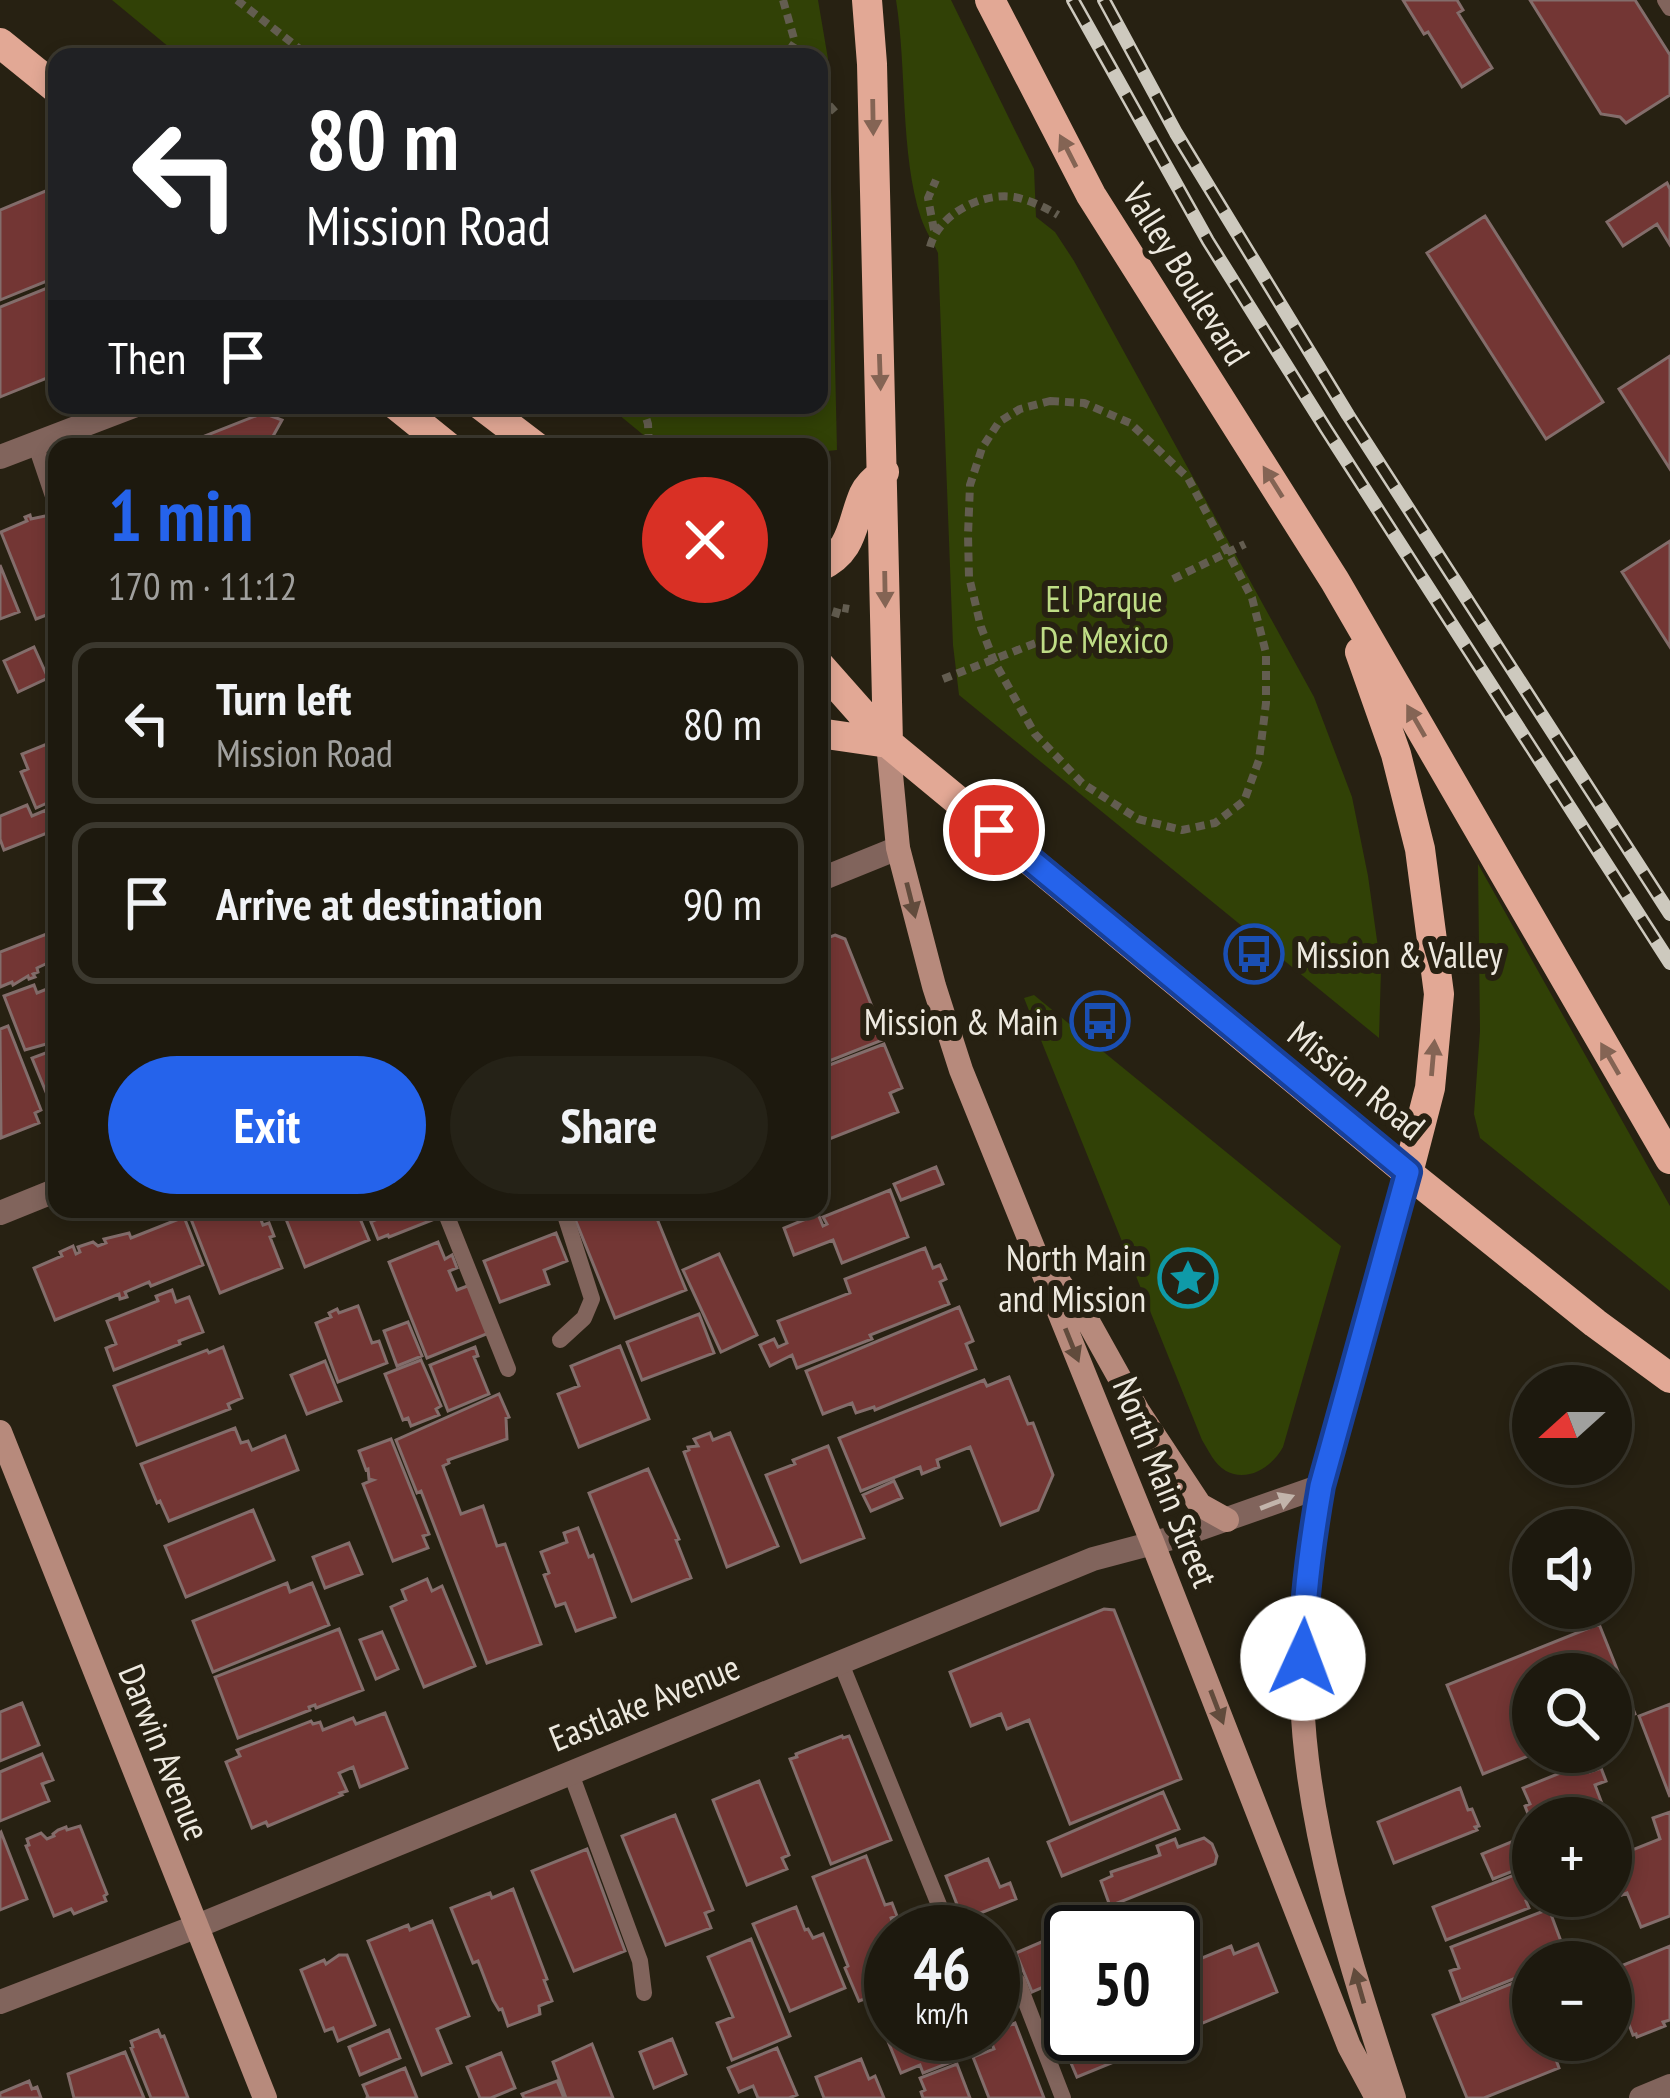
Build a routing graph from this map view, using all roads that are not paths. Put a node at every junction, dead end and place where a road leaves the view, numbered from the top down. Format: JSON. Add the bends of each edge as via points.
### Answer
{"nodes":[{"id":1,"x":867,"y":0,"type":"edge"},
{"id":2,"x":990,"y":0,"type":"edge"},
{"id":3,"x":1665,"y":0,"type":"edge"},
{"id":4,"x":1670,"y":8,"type":"edge"},
{"id":5,"x":0,"y":43,"type":"edge"},
{"id":6,"x":48,"y":82,"type":"edge"},
{"id":7,"x":112,"y":414,"type":"edge"},
{"id":8,"x":408,"y":414,"type":"edge"},
{"id":9,"x":493,"y":414,"type":"edge"},
{"id":10,"x":48,"y":438,"type":"edge"},
{"id":11,"x":48,"y":438,"type":"edge"},
{"id":12,"x":437,"y":438,"type":"edge"},
{"id":13,"x":524,"y":438,"type":"edge"},
{"id":14,"x":35,"y":443,"type":"junction"},
{"id":15,"x":0,"y":457,"type":"edge"},
{"id":16,"x":884,"y":472,"type":"junction"},
{"id":17,"x":48,"y":481,"type":"edge"},
{"id":18,"x":828,"y":563,"type":"edge"},
{"id":19,"x":1335,"y":581,"type":"junction"},
{"id":20,"x":828,"y":675,"type":"edge"},
{"id":21,"x":828,"y":734,"type":"edge"},
{"id":22,"x":888,"y":743,"type":"junction"},
{"id":23,"x":898,"y":848,"type":"junction"},
{"id":24,"x":828,"y":876,"type":"edge"},
{"id":25,"x":1670,"y":1160,"type":"edge"},
{"id":26,"x":1408,"y":1172,"type":"junction"},
{"id":27,"x":48,"y":1194,"type":"edge"},
{"id":28,"x":0,"y":1213,"type":"edge"},
{"id":29,"x":448,"y":1218,"type":"edge"},
{"id":30,"x":566,"y":1218,"type":"edge"},
{"id":31,"x":1029,"y":1240,"type":"junction"},
{"id":32,"x":560,"y":1340,"type":"dead end"},
{"id":33,"x":508,"y":1369,"type":"dead end"},
{"id":34,"x":1670,"y":1378,"type":"edge"},
{"id":35,"x":0,"y":1432,"type":"edge"},
{"id":36,"x":1321,"y":1486,"type":"junction"},
{"id":37,"x":1227,"y":1520,"type":"junction"},
{"id":38,"x":1153,"y":1544,"type":"junction"},
{"id":39,"x":840,"y":1661,"type":"junction"},
{"id":40,"x":569,"y":1771,"type":"junction"},
{"id":41,"x":939,"y":1905,"type":"edge"},
{"id":42,"x":195,"y":1927,"type":"junction"},
{"id":43,"x":1020,"y":1987,"type":"edge"},
{"id":44,"x":644,"y":1993,"type":"dead end"},
{"id":45,"x":0,"y":2002,"type":"edge"},
{"id":46,"x":1670,"y":2086,"type":"edge"},
{"id":47,"x":265,"y":2098,"type":"edge"},
{"id":48,"x":1063,"y":2098,"type":"edge"},
{"id":49,"x":1376,"y":2098,"type":"edge"},
{"id":50,"x":1394,"y":2098,"type":"edge"},
{"id":51,"x":1641,"y":2098,"type":"edge"}],
"edges":[{"from":1,"to":16,"type":"main road","one_way":true},
{"from":19,"to":2,"type":"main road","name":"Valley Boulevard","one_way":true,"via":[[1091,195]]},
{"from":3,"to":4,"type":"lane"},
{"from":5,"to":6,"type":"main road"},
{"from":7,"to":10,"type":"street"},
{"from":8,"to":12,"type":"main road"},
{"from":9,"to":13,"type":"main road"},
{"from":11,"to":14,"type":"street"},
{"from":14,"to":15,"type":"street"},
{"from":14,"to":17,"type":"lane"},
{"from":16,"to":18,"type":"main road","via":[[866,489],[854,532]]},
{"from":16,"to":22,"type":"main road","one_way":true},
{"from":25,"to":19,"type":"main road","one_way":true},
{"from":26,"to":19,"type":"main road","one_way":true,"via":[[1430,1088],[1439,994],[1420,849]]},
{"from":20,"to":22,"type":"main road","name":"Mission Road"},
{"from":21,"to":22,"type":"main road"},
{"from":22,"to":23,"type":"main road","name":"North Main Street"},
{"from":22,"to":26,"type":"main road","name":"Mission Road"},
{"from":23,"to":24,"type":"street"},
{"from":23,"to":31,"type":"main road","name":"North Main Street","one_way":true,"via":[[961,1070]]},
{"from":26,"to":34,"type":"main road","name":"Mission Road"},
{"from":26,"to":36,"type":"main road"},
{"from":27,"to":28,"type":"street"},
{"from":29,"to":33,"type":"lane"},
{"from":30,"to":32,"type":"lane","via":[[592,1300]]},
{"from":31,"to":37,"type":"main road","via":[[1201,1505]]},
{"from":31,"to":38,"type":"main road","name":"North Main Street","one_way":true},
{"from":35,"to":42,"type":"main road","name":"Darwin Avenue"},
{"from":37,"to":36,"type":"street","name":"Eastlake Avenue","one_way":true},
{"from":50,"to":36,"type":"main road","one_way":true,"via":[[1332,1891],[1312,1791],[1303,1617]]},
{"from":37,"to":38,"type":"street","name":"Eastlake Avenue"},
{"from":38,"to":39,"type":"street","name":"Eastlake Avenue","via":[[1093,1559]]},
{"from":38,"to":49,"type":"main road","name":"North Main Street","one_way":true},
{"from":39,"to":40,"type":"street","name":"Eastlake Avenue"},
{"from":39,"to":41,"type":"lane"},
{"from":40,"to":42,"type":"street","name":"Eastlake Avenue"},
{"from":40,"to":44,"type":"lane","via":[[640,1960]]},
{"from":42,"to":45,"type":"street","name":"Eastlake Avenue"},
{"from":42,"to":47,"type":"main road","name":"Darwin Avenue"},
{"from":43,"to":48,"type":"lane"},
{"from":46,"to":51,"type":"street"}]}
